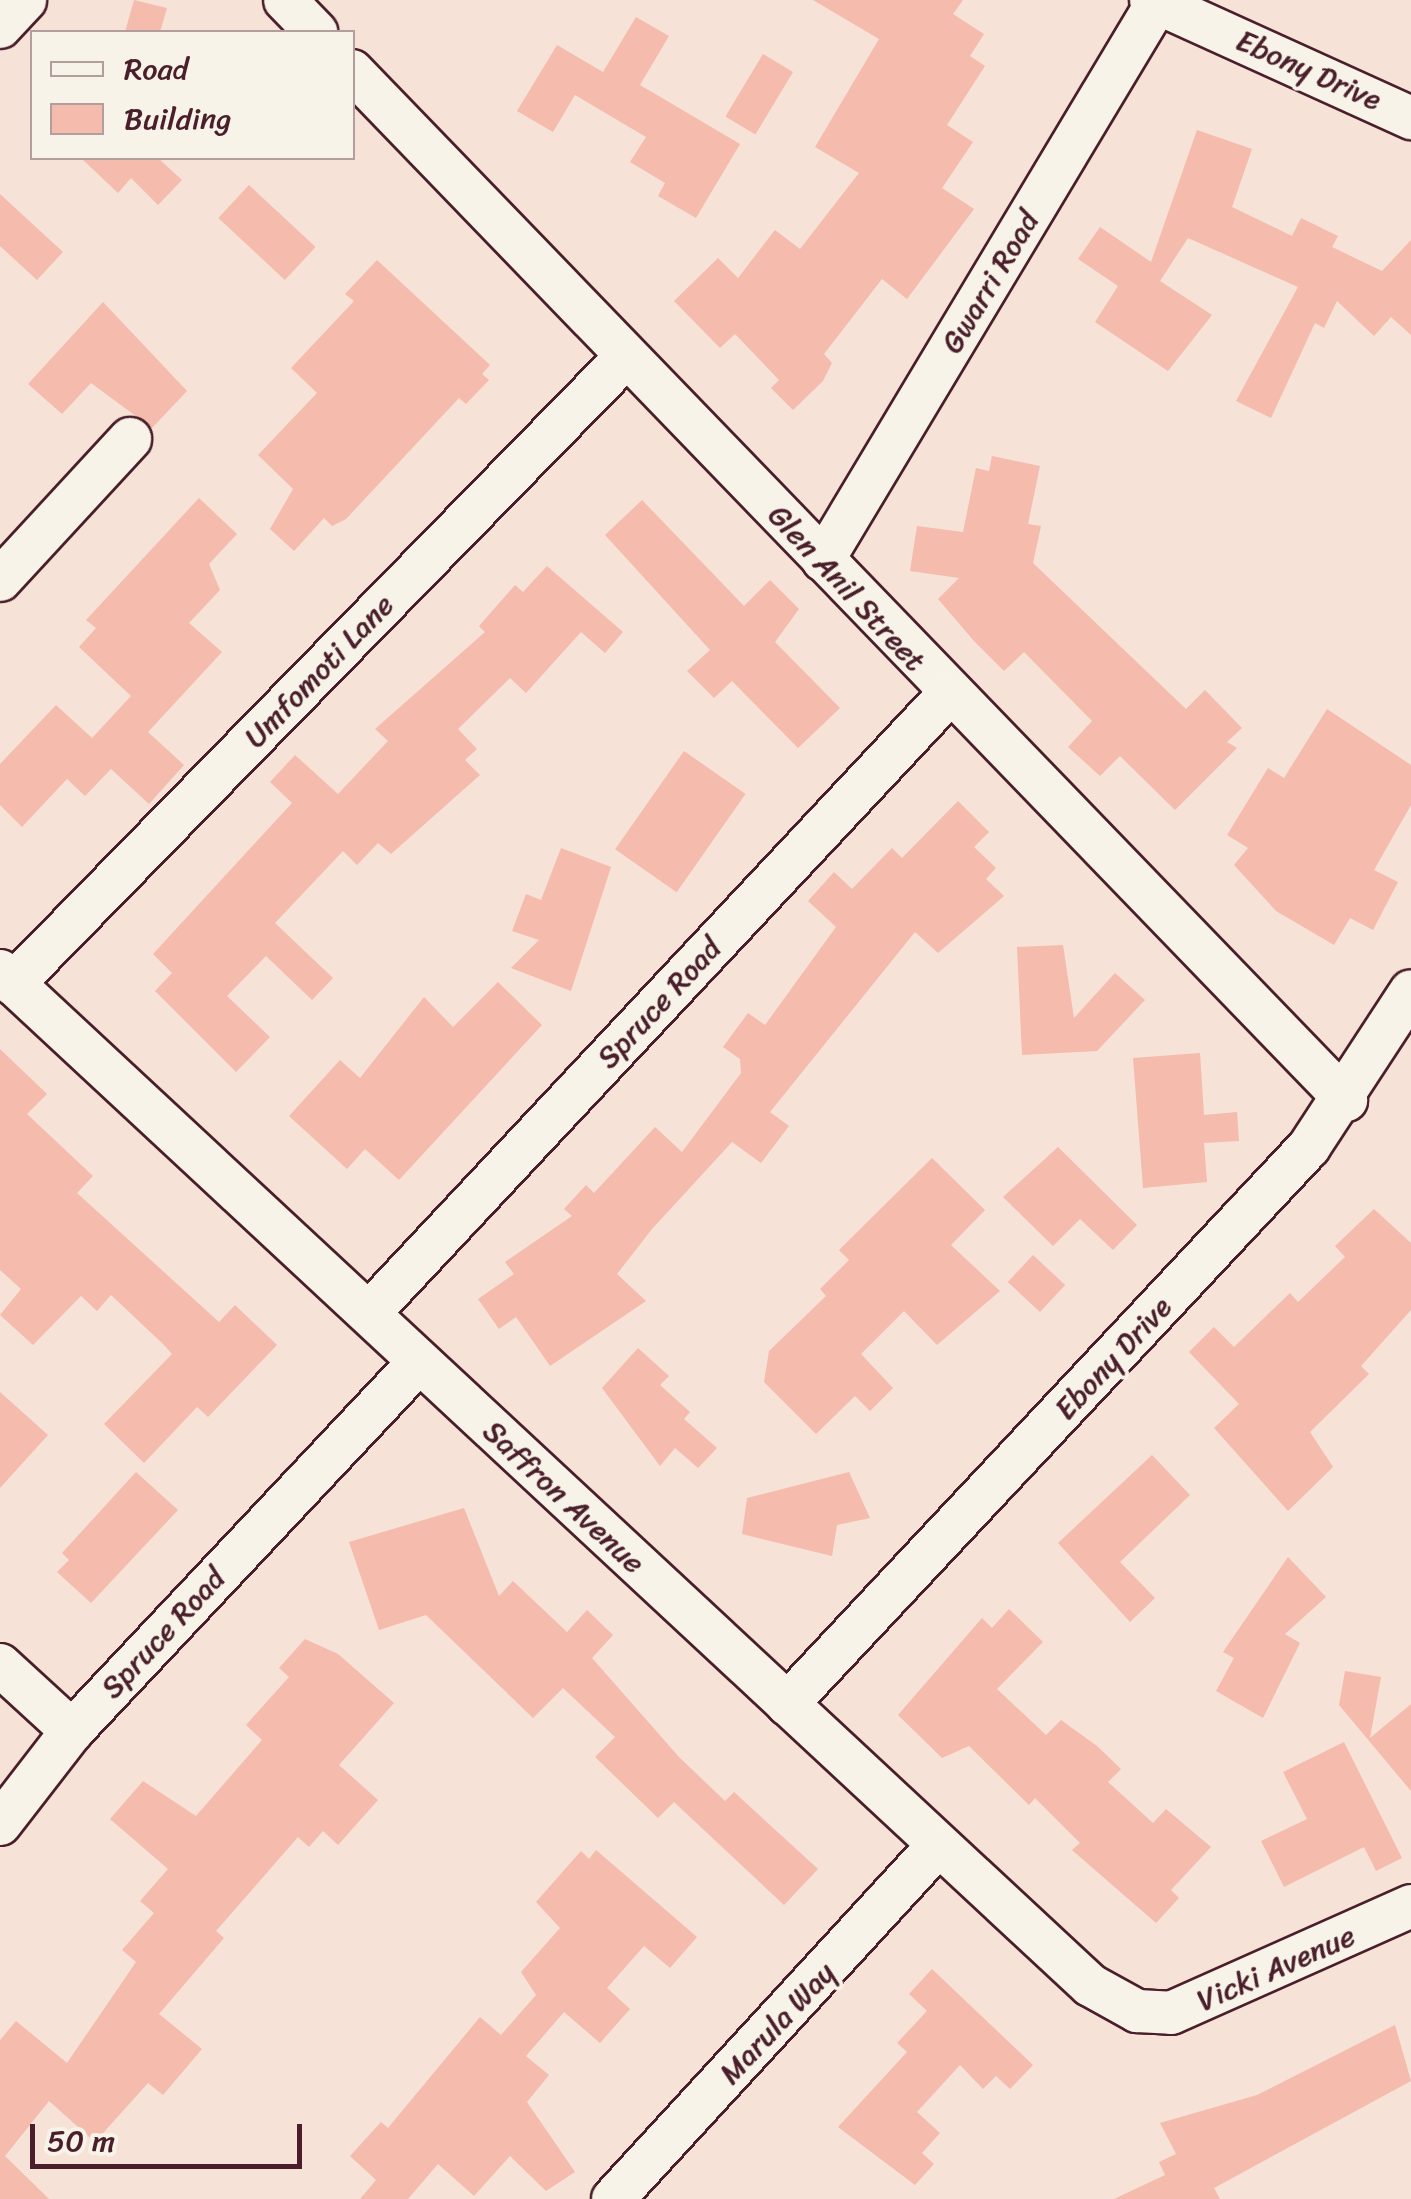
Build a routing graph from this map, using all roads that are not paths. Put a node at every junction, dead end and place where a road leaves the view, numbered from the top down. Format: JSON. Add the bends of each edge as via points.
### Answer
{"nodes":[{"id":1,"x":25,"y":0,"type":"edge"},
{"id":2,"x":285,"y":0,"type":"edge"},
{"id":3,"x":1154,"y":2,"type":"edge"},
{"id":4,"x":0,"y":26,"type":"edge"},
{"id":5,"x":314,"y":30,"type":"edge"},
{"id":6,"x":355,"y":74,"type":"edge"},
{"id":7,"x":1411,"y":118,"type":"edge"},
{"id":8,"x":625,"y":358,"type":"junction"},
{"id":9,"x":130,"y":439,"type":"dead end"},
{"id":10,"x":824,"y":560,"type":"junction"},
{"id":11,"x":0,"y":580,"type":"edge"},
{"id":12,"x":948,"y":695,"type":"junction"},
{"id":13,"x":6,"y":977,"type":"edge"},
{"id":14,"x":1411,"y":990,"type":"edge"},
{"id":15,"x":1346,"y":1100,"type":"junction"},
{"id":16,"x":370,"y":1312,"type":"junction"},
{"id":17,"x":418,"y":1363,"type":"junction"},
{"id":18,"x":0,"y":1665,"type":"edge"},
{"id":19,"x":787,"y":1704,"type":"junction"},
{"id":20,"x":72,"y":1731,"type":"junction"},
{"id":21,"x":0,"y":1824,"type":"edge"},
{"id":22,"x":938,"y":1845,"type":"junction"},
{"id":23,"x":1411,"y":1906,"type":"edge"},
{"id":24,"x":1136,"y":2011,"type":"joint"},
{"id":25,"x":613,"y":2199,"type":"edge"}],
"edges":[{"from":1,"to":4,"type":"street"},
{"from":2,"to":5,"type":"street"},
{"from":3,"to":7,"type":"street","name":"Ebony Drive"},
{"from":3,"to":10,"type":"street","name":"Gwarri Road"},
{"from":6,"to":8,"type":"street","name":"Glen Anil Street"},
{"from":8,"to":10,"type":"street","name":"Glen Anil Street"},
{"from":8,"to":13,"type":"street","name":"Umfomoti Lane"},
{"from":9,"to":11,"type":"street"},
{"from":10,"to":12,"type":"street","name":"Glen Anil Street"},
{"from":12,"to":15,"type":"street","name":"Glen Anil Street"},
{"from":12,"to":16,"type":"street","name":"Spruce Road"},
{"from":13,"to":16,"type":"street","name":"Saffron Avenue"},
{"from":14,"to":15,"type":"street","name":"Ebony Drive"},
{"from":15,"to":19,"type":"street","name":"Ebony Drive"},
{"from":16,"to":17,"type":"street","name":"Saffron Avenue"},
{"from":17,"to":19,"type":"street","name":"Saffron Avenue"},
{"from":17,"to":20,"type":"street","name":"Spruce Road"},
{"from":18,"to":20,"type":"street"},
{"from":19,"to":22,"type":"street","name":"Saffron Avenue"},
{"from":20,"to":21,"type":"street","name":"Spruce Road"},
{"from":22,"to":24,"type":"street","name":"Saffron Avenue","via":[[1090,1985]]},
{"from":22,"to":25,"type":"street","name":"Marula Way"},
{"from":23,"to":24,"type":"street","name":"Vicki Avenue","via":[[1210,2001]]}]}
